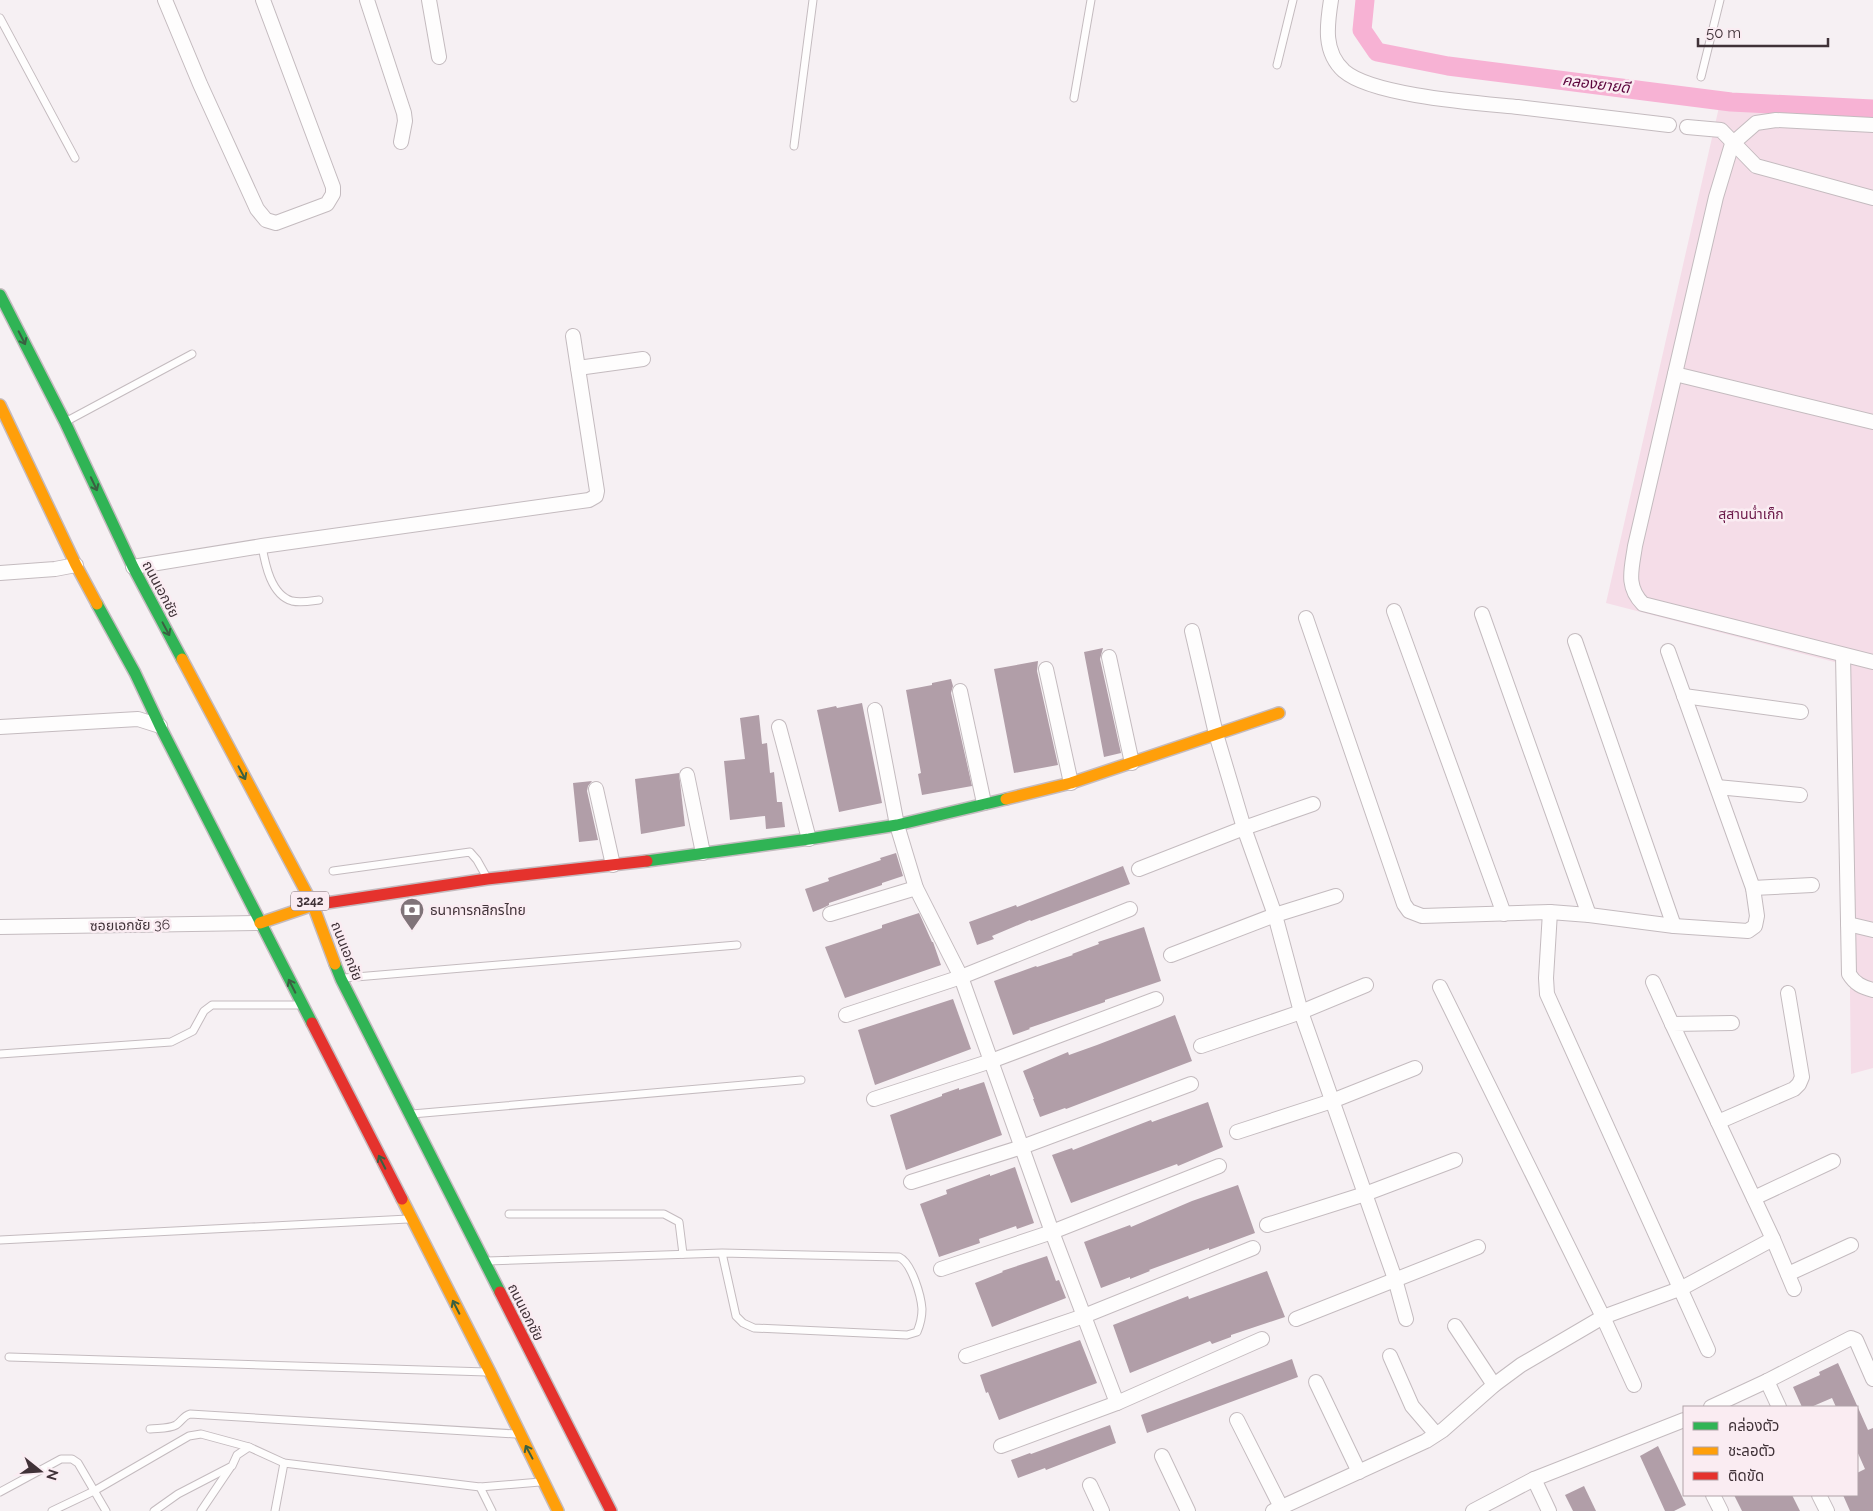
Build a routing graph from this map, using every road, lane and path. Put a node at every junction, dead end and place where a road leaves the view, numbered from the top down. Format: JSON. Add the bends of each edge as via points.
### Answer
{"nodes":[{"id":1,"x":165,"y":0,"type":"edge"},
{"id":2,"x":263,"y":0,"type":"edge"},
{"id":3,"x":367,"y":0,"type":"edge"},
{"id":4,"x":429,"y":0,"type":"edge"},
{"id":5,"x":813,"y":0,"type":"edge"},
{"id":6,"x":1091,"y":0,"type":"edge"},
{"id":7,"x":1293,"y":0,"type":"edge"},
{"id":8,"x":1331,"y":0,"type":"edge"},
{"id":9,"x":1720,"y":0,"type":"edge"},
{"id":10,"x":0,"y":18,"type":"edge"},
{"id":11,"x":439,"y":58,"type":"dead end"},
{"id":12,"x":1278,"y":65,"type":"dead end"},
{"id":13,"x":1701,"y":77,"type":"dead end"},
{"id":14,"x":1074,"y":98,"type":"dead end"},
{"id":15,"x":1669,"y":125,"type":"dead end"},
{"id":16,"x":1873,"y":125,"type":"edge"},
{"id":17,"x":1686,"y":127,"type":"dead end"},
{"id":18,"x":401,"y":142,"type":"dead end"},
{"id":19,"x":1732,"y":144,"type":"junction"},
{"id":20,"x":794,"y":146,"type":"dead end"},
{"id":21,"x":75,"y":158,"type":"dead end"},
{"id":22,"x":1873,"y":198,"type":"edge"},
{"id":23,"x":0,"y":295,"type":"edge"},
{"id":24,"x":573,"y":336,"type":"dead end"},
{"id":25,"x":192,"y":354,"type":"dead end"},
{"id":26,"x":643,"y":359,"type":"dead end"},
{"id":27,"x":578,"y":368,"type":"junction"},
{"id":28,"x":1675,"y":374,"type":"junction"},
{"id":29,"x":2,"y":412,"type":"edge"},
{"id":30,"x":65,"y":422,"type":"junction"},
{"id":31,"x":1873,"y":422,"type":"edge"},
{"id":32,"x":262,"y":546,"type":"junction"},
{"id":33,"x":76,"y":565,"type":"junction"},
{"id":34,"x":133,"y":568,"type":"junction"},
{"id":35,"x":0,"y":572,"type":"edge"},
{"id":36,"x":319,"y":600,"type":"dead end"},
{"id":37,"x":1394,"y":611,"type":"dead end"},
{"id":38,"x":1482,"y":614,"type":"dead end"},
{"id":39,"x":1306,"y":618,"type":"dead end"},
{"id":40,"x":1192,"y":631,"type":"dead end"},
{"id":41,"x":1575,"y":641,"type":"dead end"},
{"id":42,"x":1668,"y":651,"type":"dead end"},
{"id":43,"x":1843,"y":654,"type":"junction"},
{"id":44,"x":1109,"y":657,"type":"dead end"},
{"id":45,"x":1873,"y":662,"type":"edge"},
{"id":46,"x":1046,"y":669,"type":"dead end"},
{"id":47,"x":960,"y":691,"type":"dead end"},
{"id":48,"x":1684,"y":696,"type":"junction"},
{"id":49,"x":875,"y":710,"type":"dead end"},
{"id":50,"x":1801,"y":712,"type":"dead end"},
{"id":51,"x":1279,"y":713,"type":"dead end"},
{"id":52,"x":0,"y":726,"type":"edge"},
{"id":53,"x":160,"y":726,"type":"junction"},
{"id":54,"x":779,"y":727,"type":"dead end"},
{"id":55,"x":1216,"y":734,"type":"junction"},
{"id":56,"x":1132,"y":763,"type":"junction"},
{"id":57,"x":687,"y":775,"type":"dead end"},
{"id":58,"x":1071,"y":783,"type":"junction"},
{"id":59,"x":1717,"y":786,"type":"junction"},
{"id":60,"x":596,"y":789,"type":"dead end"},
{"id":61,"x":1800,"y":795,"type":"dead end"},
{"id":62,"x":984,"y":803,"type":"junction"},
{"id":63,"x":1314,"y":804,"type":"dead end"},
{"id":64,"x":897,"y":825,"type":"junction"},
{"id":65,"x":1244,"y":828,"type":"junction"},
{"id":66,"x":809,"y":839,"type":"junction"},
{"id":67,"x":703,"y":853,"type":"junction"},
{"id":68,"x":613,"y":865,"type":"junction"},
{"id":69,"x":1139,"y":869,"type":"dead end"},
{"id":70,"x":332,"y":871,"type":"dead end"},
{"id":71,"x":487,"y":879,"type":"junction"},
{"id":72,"x":1812,"y":885,"type":"dead end"},
{"id":73,"x":916,"y":888,"type":"junction"},
{"id":74,"x":1753,"y":888,"type":"junction"},
{"id":75,"x":1336,"y":896,"type":"dead end"},
{"id":76,"x":313,"y":905,"type":"junction"},
{"id":77,"x":1130,"y":909,"type":"dead end"},
{"id":78,"x":1550,"y":912,"type":"junction"},
{"id":79,"x":830,"y":914,"type":"dead end"},
{"id":80,"x":1504,"y":914,"type":"junction"},
{"id":81,"x":1275,"y":915,"type":"junction"},
{"id":82,"x":1589,"y":915,"type":"junction"},
{"id":83,"x":260,"y":923,"type":"junction"},
{"id":84,"x":1848,"y":924,"type":"junction"},
{"id":85,"x":1674,"y":926,"type":"junction"},
{"id":86,"x":0,"y":927,"type":"edge"},
{"id":87,"x":1873,"y":930,"type":"edge"},
{"id":88,"x":737,"y":945,"type":"dead end"},
{"id":89,"x":1171,"y":955,"type":"dead end"},
{"id":90,"x":960,"y":976,"type":"junction"},
{"id":91,"x":341,"y":979,"type":"junction"},
{"id":92,"x":1653,"y":982,"type":"dead end"},
{"id":93,"x":1366,"y":985,"type":"dead end"},
{"id":94,"x":1440,"y":987,"type":"dead end"},
{"id":95,"x":1873,"y":990,"type":"edge"},
{"id":96,"x":1788,"y":993,"type":"dead end"},
{"id":97,"x":1156,"y":999,"type":"dead end"},
{"id":98,"x":301,"y":1005,"type":"junction"},
{"id":99,"x":1301,"y":1012,"type":"junction"},
{"id":100,"x":846,"y":1016,"type":"dead end"},
{"id":101,"x":1732,"y":1023,"type":"dead end"},
{"id":102,"x":1672,"y":1024,"type":"junction"},
{"id":103,"x":1202,"y":1046,"type":"dead end"},
{"id":104,"x":0,"y":1054,"type":"edge"},
{"id":105,"x":991,"y":1061,"type":"junction"},
{"id":106,"x":1415,"y":1068,"type":"dead end"},
{"id":107,"x":801,"y":1080,"type":"dead end"},
{"id":108,"x":1191,"y":1084,"type":"dead end"},
{"id":109,"x":874,"y":1099,"type":"dead end"},
{"id":110,"x":1332,"y":1101,"type":"junction"},
{"id":111,"x":409,"y":1114,"type":"junction"},
{"id":112,"x":1718,"y":1122,"type":"junction"},
{"id":113,"x":1237,"y":1132,"type":"dead end"},
{"id":114,"x":1022,"y":1147,"type":"junction"},
{"id":115,"x":1454,"y":1160,"type":"dead end"},
{"id":116,"x":1833,"y":1161,"type":"dead end"},
{"id":117,"x":1219,"y":1166,"type":"dead end"},
{"id":118,"x":911,"y":1182,"type":"dead end"},
{"id":119,"x":1365,"y":1194,"type":"junction"},
{"id":120,"x":1754,"y":1198,"type":"junction"},
{"id":121,"x":510,"y":1214,"type":"dead end"},
{"id":122,"x":411,"y":1219,"type":"junction"},
{"id":123,"x":1267,"y":1225,"type":"dead end"},
{"id":124,"x":1052,"y":1232,"type":"junction"},
{"id":125,"x":1773,"y":1239,"type":"junction"},
{"id":126,"x":0,"y":1240,"type":"edge"},
{"id":127,"x":1851,"y":1245,"type":"dead end"},
{"id":128,"x":1478,"y":1247,"type":"dead end"},
{"id":129,"x":1253,"y":1248,"type":"dead end"},
{"id":130,"x":722,"y":1253,"type":"junction"},
{"id":131,"x":683,"y":1254,"type":"junction"},
{"id":132,"x":484,"y":1261,"type":"junction"},
{"id":133,"x":941,"y":1269,"type":"dead end"},
{"id":134,"x":1788,"y":1274,"type":"junction"},
{"id":135,"x":1395,"y":1279,"type":"junction"},
{"id":136,"x":1682,"y":1288,"type":"junction"},
{"id":137,"x":1794,"y":1289,"type":"dead end"},
{"id":138,"x":1084,"y":1316,"type":"junction"},
{"id":139,"x":1603,"y":1317,"type":"junction"},
{"id":140,"x":1296,"y":1319,"type":"dead end"},
{"id":141,"x":1406,"y":1319,"type":"dead end"},
{"id":142,"x":1456,"y":1326,"type":"dead end"},
{"id":143,"x":1262,"y":1339,"type":"dead end"},
{"id":144,"x":1708,"y":1350,"type":"dead end"},
{"id":145,"x":966,"y":1356,"type":"dead end"},
{"id":146,"x":1390,"y":1356,"type":"dead end"},
{"id":147,"x":9,"y":1357,"type":"dead end"},
{"id":148,"x":490,"y":1372,"type":"junction"},
{"id":149,"x":1873,"y":1379,"type":"edge"},
{"id":150,"x":1767,"y":1381,"type":"junction"},
{"id":151,"x":1316,"y":1382,"type":"dead end"},
{"id":152,"x":1494,"y":1385,"type":"junction"},
{"id":153,"x":1634,"y":1385,"type":"dead end"},
{"id":154,"x":1117,"y":1403,"type":"junction"},
{"id":155,"x":1712,"y":1406,"type":"edge"},
{"id":156,"x":1779,"y":1406,"type":"edge"},
{"id":157,"x":1237,"y":1420,"type":"dead end"},
{"id":158,"x":1683,"y":1425,"type":"edge"},
{"id":159,"x":150,"y":1429,"type":"dead end"},
{"id":160,"x":519,"y":1434,"type":"junction"},
{"id":161,"x":1436,"y":1434,"type":"junction"},
{"id":162,"x":1001,"y":1446,"type":"dead end"},
{"id":163,"x":249,"y":1447,"type":"junction"},
{"id":164,"x":1162,"y":1456,"type":"dead end"},
{"id":165,"x":284,"y":1463,"type":"junction"},
{"id":166,"x":232,"y":1466,"type":"junction"},
{"id":167,"x":1359,"y":1472,"type":"junction"},
{"id":168,"x":1534,"y":1479,"type":"junction"},
{"id":169,"x":545,"y":1482,"type":"junction"},
{"id":170,"x":1090,"y":1485,"type":"dead end"},
{"id":171,"x":480,"y":1487,"type":"junction"},
{"id":172,"x":94,"y":1491,"type":"junction"},
{"id":173,"x":0,"y":1492,"type":"edge"},
{"id":174,"x":1714,"y":1496,"type":"edge"},
{"id":175,"x":1819,"y":1496,"type":"edge"},
{"id":176,"x":1277,"y":1509,"type":"edge"},
{"id":177,"x":52,"y":1511,"type":"edge"},
{"id":178,"x":106,"y":1511,"type":"edge"},
{"id":179,"x":154,"y":1511,"type":"edge"},
{"id":180,"x":200,"y":1511,"type":"edge"},
{"id":181,"x":275,"y":1511,"type":"edge"},
{"id":182,"x":492,"y":1511,"type":"edge"},
{"id":183,"x":558,"y":1511,"type":"edge"},
{"id":184,"x":611,"y":1511,"type":"edge"},
{"id":185,"x":1102,"y":1511,"type":"edge"},
{"id":186,"x":1188,"y":1511,"type":"edge"},
{"id":187,"x":1473,"y":1511,"type":"edge"},
{"id":188,"x":1549,"y":1511,"type":"edge"},
{"id":189,"x":1721,"y":1511,"type":"edge"},
{"id":190,"x":1826,"y":1511,"type":"edge"}],
"edges":[{"from":1,"to":2,"type":"street","via":[[257,208],[266,220],[276,224],[327,204],[333,187]]},
{"from":3,"to":18,"type":"street","via":[[404,113]]},
{"from":4,"to":11,"type":"street"},
{"from":5,"to":20,"type":"lane"},
{"from":6,"to":14,"type":"lane"},
{"from":7,"to":12,"type":"lane"},
{"from":8,"to":15,"type":"street","via":[[1327,29],[1331,54],[1345,72],[1377,86],[1427,97]]},
{"from":9,"to":13,"type":"lane"},
{"from":10,"to":21,"type":"lane"},
{"from":16,"to":19,"type":"street","via":[[1776,120],[1756,123]]},
{"from":17,"to":19,"type":"street","via":[[1720,130]]},
{"from":19,"to":22,"type":"street","via":[[1756,166]]},
{"from":19,"to":28,"type":"street","via":[[1716,197]]},
{"from":23,"to":30,"type":"main road","name":"ถนนเอกชัย","number":"3242","one_way":true},
{"from":24,"to":27,"type":"street"},
{"from":25,"to":30,"type":"lane"},
{"from":26,"to":27,"type":"street"},
{"from":27,"to":32,"type":"street","via":[[597,491],[596,496],[589,500]]},
{"from":28,"to":31,"type":"street"},
{"from":28,"to":43,"type":"street","via":[[1635,546],[1631,587],[1636,597],[1643,604]]},
{"from":29,"to":33,"type":"main road"},
{"from":30,"to":34,"type":"main road","name":"ถนนเอกชัย","number":"3242","one_way":true},
{"from":32,"to":34,"type":"street"},
{"from":32,"to":36,"type":"lane","via":[[275,588],[283,596],[291,601]]},
{"from":33,"to":35,"type":"street"},
{"from":33,"to":53,"type":"main road"},
{"from":34,"to":76,"type":"main road","name":"ถนนเอกชัย","number":"3242","one_way":true},
{"from":37,"to":80,"type":"street"},
{"from":38,"to":82,"type":"street"},
{"from":39,"to":80,"type":"street","via":[[1404,904],[1409,911],[1422,916]]},
{"from":40,"to":55,"type":"street"},
{"from":41,"to":85,"type":"street"},
{"from":42,"to":48,"type":"street"},
{"from":43,"to":45,"type":"street"},
{"from":43,"to":84,"type":"street"},
{"from":44,"to":56,"type":"street"},
{"from":46,"to":58,"type":"street"},
{"from":47,"to":62,"type":"street"},
{"from":48,"to":50,"type":"street"},
{"from":48,"to":59,"type":"street"},
{"from":49,"to":64,"type":"street"},
{"from":51,"to":55,"type":"main road"},
{"from":52,"to":53,"type":"street","via":[[138,720]]},
{"from":53,"to":83,"type":"main road"},
{"from":54,"to":66,"type":"street"},
{"from":55,"to":56,"type":"main road"},
{"from":55,"to":65,"type":"street"},
{"from":56,"to":58,"type":"main road"},
{"from":57,"to":67,"type":"street"},
{"from":58,"to":62,"type":"main road"},
{"from":59,"to":61,"type":"street"},
{"from":59,"to":74,"type":"street"},
{"from":60,"to":68,"type":"street"},
{"from":62,"to":64,"type":"main road"},
{"from":63,"to":65,"type":"street"},
{"from":64,"to":66,"type":"main road"},
{"from":64,"to":73,"type":"street"},
{"from":65,"to":69,"type":"street"},
{"from":65,"to":81,"type":"street"},
{"from":66,"to":67,"type":"main road"},
{"from":67,"to":68,"type":"main road"},
{"from":68,"to":71,"type":"main road"},
{"from":70,"to":71,"type":"lane","via":[[470,852],[478,860]]},
{"from":71,"to":76,"type":"main road"},
{"from":72,"to":74,"type":"street"},
{"from":73,"to":79,"type":"street"},
{"from":73,"to":90,"type":"street"},
{"from":74,"to":85,"type":"street","via":[[1757,916],[1755,926],[1748,931]]},
{"from":75,"to":81,"type":"street"},
{"from":76,"to":83,"type":"main road"},
{"from":76,"to":91,"type":"main road","name":"ถนนเอกชัย","number":"3242"},
{"from":77,"to":90,"type":"street"},
{"from":78,"to":80,"type":"street"},
{"from":78,"to":82,"type":"street"},
{"from":78,"to":136,"type":"street","via":[[1547,994]]},
{"from":81,"to":89,"type":"street"},
{"from":81,"to":99,"type":"street"},
{"from":82,"to":85,"type":"street"},
{"from":83,"to":86,"type":"street","name":"ซอยเอกชัย 36"},
{"from":98,"to":83,"type":"main road","one_way":true},
{"from":84,"to":87,"type":"street"},
{"from":84,"to":95,"type":"street","via":[[1849,974],[1861,986]]},
{"from":88,"to":91,"type":"lane"},
{"from":90,"to":100,"type":"street"},
{"from":90,"to":105,"type":"street"},
{"from":91,"to":111,"type":"main road","name":"ถนนเอกชัย","number":"3242"},
{"from":92,"to":102,"type":"street"},
{"from":93,"to":99,"type":"street"},
{"from":94,"to":139,"type":"street"},
{"from":96,"to":112,"type":"street","via":[[1802,1077],[1799,1084]]},
{"from":97,"to":105,"type":"street"},
{"from":98,"to":104,"type":"lane","via":[[212,1005],[204,1011],[193,1031],[171,1042]]},
{"from":122,"to":98,"type":"main road","one_way":true},
{"from":99,"to":103,"type":"street"},
{"from":99,"to":110,"type":"street"},
{"from":101,"to":102,"type":"street"},
{"from":102,"to":112,"type":"street"},
{"from":105,"to":109,"type":"street"},
{"from":105,"to":114,"type":"street"},
{"from":106,"to":110,"type":"street"},
{"from":107,"to":111,"type":"lane"},
{"from":108,"to":114,"type":"street"},
{"from":110,"to":113,"type":"street"},
{"from":110,"to":119,"type":"street"},
{"from":111,"to":132,"type":"main road","name":"ถนนเอกชัย","number":"3242"},
{"from":112,"to":120,"type":"street"},
{"from":114,"to":118,"type":"street"},
{"from":114,"to":124,"type":"street"},
{"from":115,"to":119,"type":"street"},
{"from":116,"to":120,"type":"street"},
{"from":117,"to":124,"type":"street"},
{"from":119,"to":123,"type":"street"},
{"from":119,"to":135,"type":"street"},
{"from":120,"to":125,"type":"street"},
{"from":121,"to":131,"type":"lane","via":[[664,1214],[679,1222]]},
{"from":122,"to":126,"type":"lane"},
{"from":148,"to":122,"type":"main road","one_way":true},
{"from":124,"to":133,"type":"street"},
{"from":124,"to":138,"type":"street"},
{"from":125,"to":134,"type":"street"},
{"from":125,"to":136,"type":"street"},
{"from":127,"to":134,"type":"street"},
{"from":128,"to":135,"type":"street"},
{"from":129,"to":138,"type":"street"},
{"from":130,"to":130,"type":"lane","via":[[736,1316],[743,1324],[754,1328],[907,1335],[917,1332],[921,1324],[922,1309],[912,1273],[899,1257]]},
{"from":130,"to":131,"type":"lane"},
{"from":131,"to":132,"type":"lane"},
{"from":132,"to":184,"type":"main road","name":"ถนนเอกชัย","number":"3242"},
{"from":134,"to":137,"type":"street"},
{"from":135,"to":140,"type":"street"},
{"from":135,"to":141,"type":"street"},
{"from":136,"to":139,"type":"street"},
{"from":136,"to":144,"type":"street"},
{"from":138,"to":145,"type":"street"},
{"from":138,"to":154,"type":"street"},
{"from":139,"to":152,"type":"street","via":[[1521,1365]]},
{"from":139,"to":153,"type":"street"},
{"from":142,"to":152,"type":"street"},
{"from":143,"to":154,"type":"street"},
{"from":146,"to":161,"type":"street","via":[[1412,1406]]},
{"from":147,"to":148,"type":"lane"},
{"from":148,"to":160,"type":"main road"},
{"from":149,"to":150,"type":"street","via":[[1853,1338]]},
{"from":150,"to":155,"type":"street"},
{"from":150,"to":156,"type":"street"},
{"from":151,"to":167,"type":"street"},
{"from":152,"to":161,"type":"street"},
{"from":154,"to":162,"type":"street"},
{"from":157,"to":176,"type":"street"},
{"from":158,"to":168,"type":"street"},
{"from":159,"to":160,"type":"lane","via":[[178,1424],[190,1414]]},
{"from":169,"to":160,"type":"main road","one_way":true},
{"from":161,"to":167,"type":"street"},
{"from":163,"to":165,"type":"lane"},
{"from":163,"to":166,"type":"lane","via":[[237,1455]]},
{"from":163,"to":172,"type":"lane","via":[[201,1434],[189,1436]]},
{"from":164,"to":186,"type":"street"},
{"from":165,"to":171,"type":"lane"},
{"from":165,"to":181,"type":"lane"},
{"from":166,"to":179,"type":"lane","via":[[178,1494]]},
{"from":166,"to":180,"type":"lane"},
{"from":167,"to":176,"type":"street"},
{"from":168,"to":187,"type":"street"},
{"from":168,"to":188,"type":"street"},
{"from":169,"to":171,"type":"lane"},
{"from":169,"to":183,"type":"main road"},
{"from":170,"to":185,"type":"street"},
{"from":171,"to":182,"type":"lane"},
{"from":172,"to":173,"type":"lane","via":[[78,1463],[72,1459],[61,1459]]},
{"from":172,"to":177,"type":"lane"},
{"from":172,"to":178,"type":"lane"},
{"from":174,"to":189,"type":"street"},
{"from":175,"to":190,"type":"street"}]}
